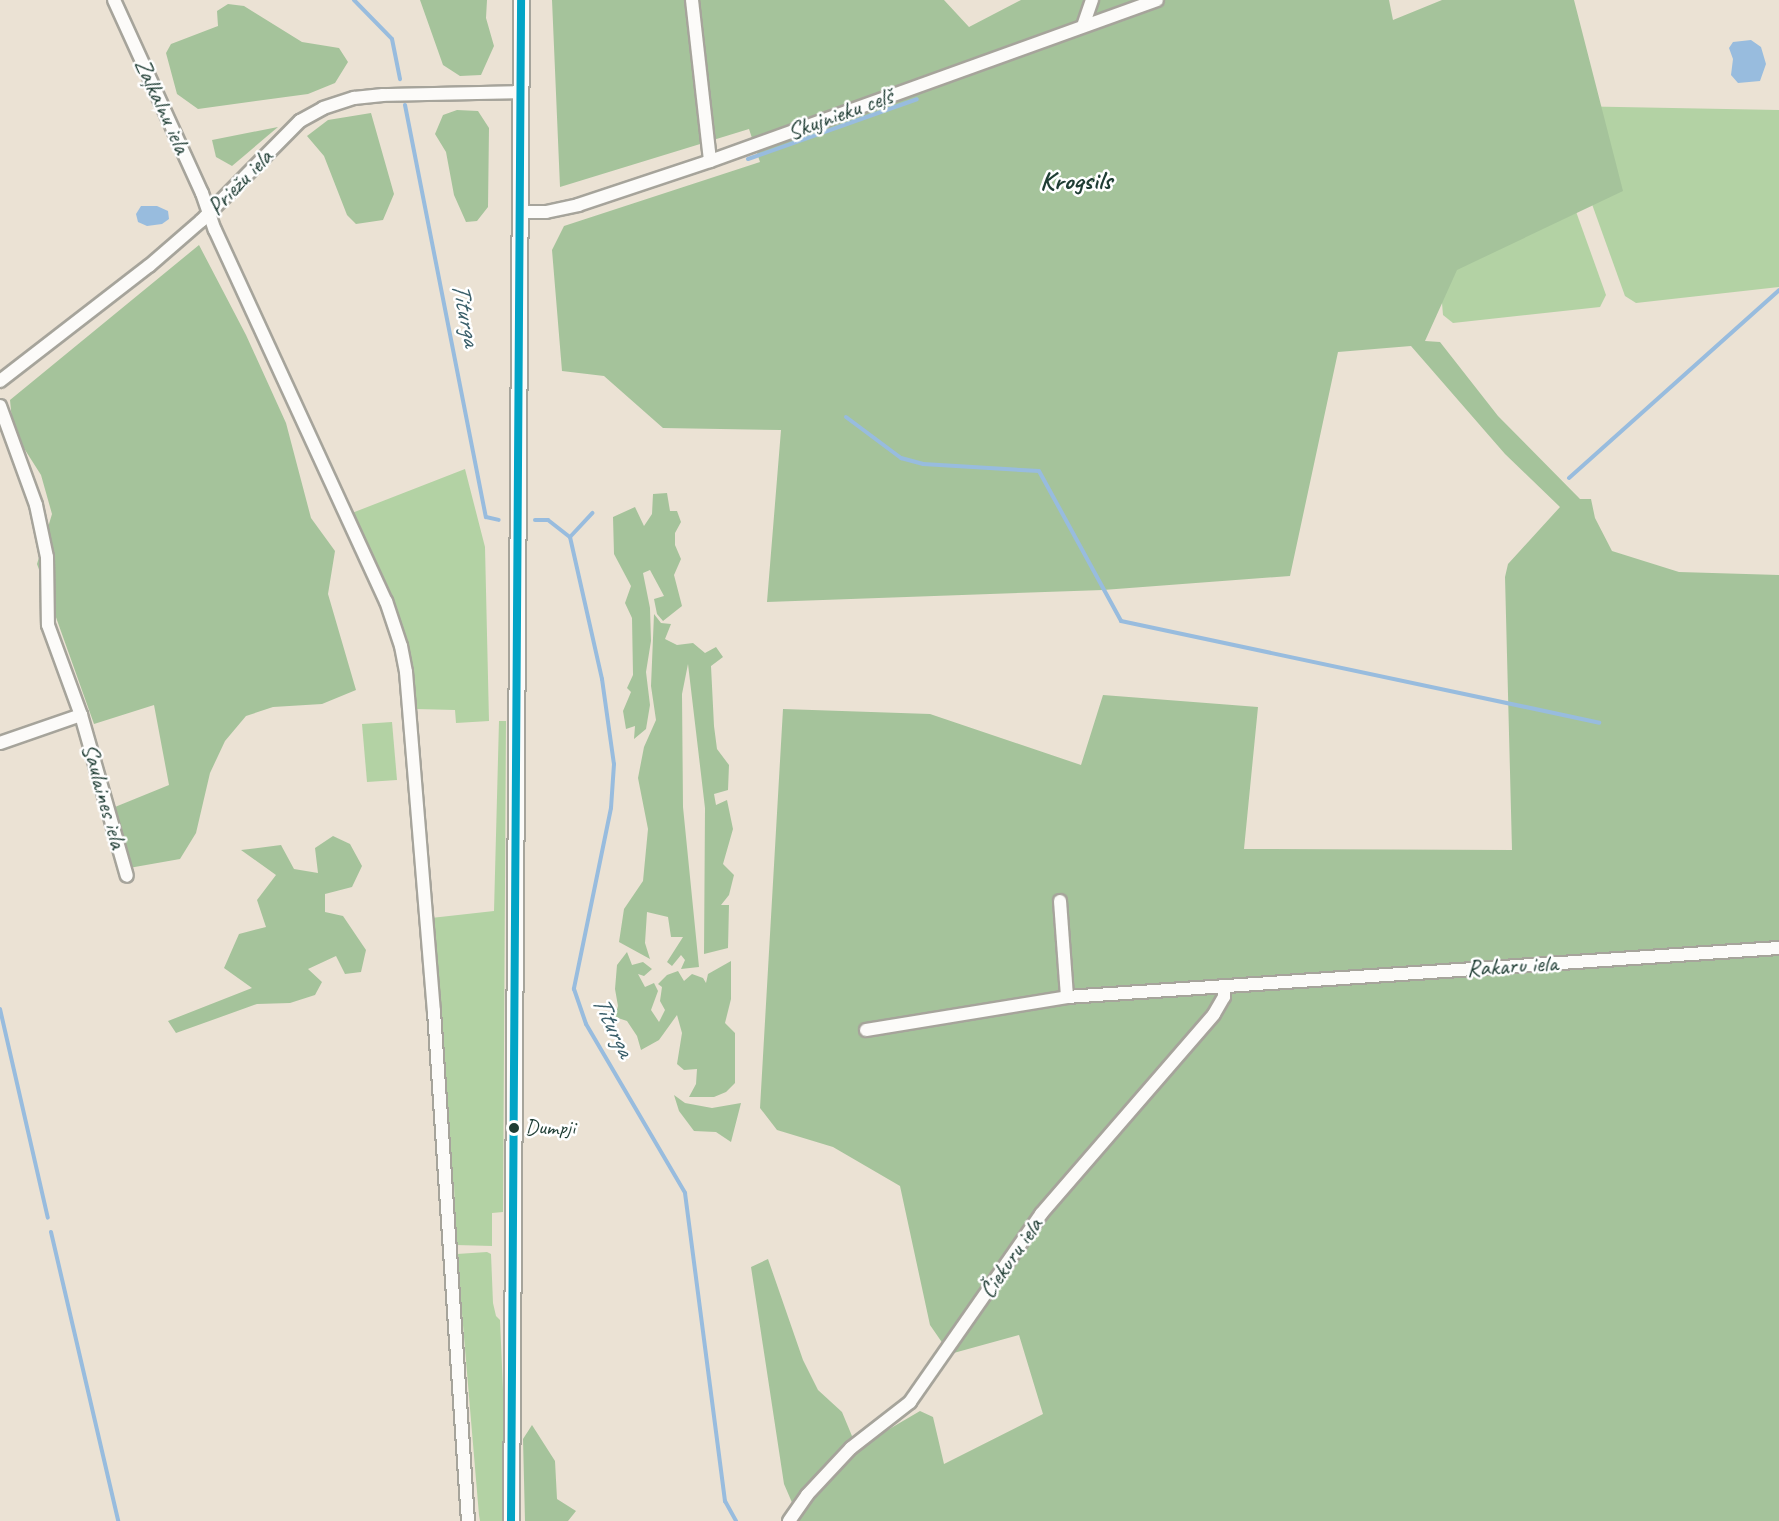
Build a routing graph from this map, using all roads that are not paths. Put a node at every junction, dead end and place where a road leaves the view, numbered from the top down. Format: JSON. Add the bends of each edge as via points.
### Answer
{"nodes":[{"id":1,"x":114,"y":0,"type":"edge"},
{"id":2,"x":521,"y":0,"type":"edge"},
{"id":3,"x":692,"y":0,"type":"edge"},
{"id":4,"x":1092,"y":0,"type":"edge"},
{"id":5,"x":1157,"y":0,"type":"edge"},
{"id":6,"x":1083,"y":27,"type":"junction"},
{"id":7,"x":520,"y":92,"type":"junction"},
{"id":8,"x":710,"y":161,"type":"junction"},
{"id":9,"x":520,"y":212,"type":"junction"},
{"id":10,"x":210,"y":213,"type":"junction"},
{"id":11,"x":0,"y":381,"type":"edge"},
{"id":12,"x":0,"y":406,"type":"edge"},
{"id":13,"x":81,"y":715,"type":"junction"},
{"id":14,"x":0,"y":743,"type":"edge"},
{"id":15,"x":127,"y":876,"type":"dead end"},
{"id":16,"x":1060,"y":901,"type":"dead end"},
{"id":17,"x":1779,"y":948,"type":"edge"},
{"id":18,"x":1224,"y":988,"type":"junction"},
{"id":19,"x":1067,"y":997,"type":"junction"},
{"id":20,"x":866,"y":1030,"type":"dead end"},
{"id":21,"x":468,"y":1521,"type":"edge"},
{"id":22,"x":511,"y":1521,"type":"edge"},
{"id":23,"x":789,"y":1521,"type":"edge"}],
"edges":[{"from":1,"to":10,"type":"street","name":"Zaļkalnu iela"},
{"from":2,"to":7,"type":"main road"},
{"from":3,"to":8,"type":"street"},
{"from":4,"to":6,"type":"street"},
{"from":5,"to":6,"type":"street","name":"Skujnieku ceļš"},
{"from":6,"to":8,"type":"street","name":"Skujnieku ceļš"},
{"from":7,"to":9,"type":"main road"},
{"from":7,"to":10,"type":"street","name":"Priežu iela","via":[[383,95],[354,98],[323,108],[300,121]]},
{"from":8,"to":9,"type":"street","name":"Skujnieku ceļš","via":[[565,209]]},
{"from":9,"to":22,"type":"main road"},
{"from":10,"to":11,"type":"street","name":"Priežu iela","via":[[149,266]]},
{"from":10,"to":21,"type":"street","name":"Zaļkalnu iela","via":[[386,601],[404,663],[434,1011]]},
{"from":12,"to":13,"type":"street","name":"Saulaines iela","via":[[36,505],[47,556],[48,625]]},
{"from":13,"to":14,"type":"street"},
{"from":13,"to":15,"type":"street","name":"Saulaines iela"},
{"from":16,"to":19,"type":"street"},
{"from":17,"to":18,"type":"street","name":"Rakaru iela"},
{"from":18,"to":19,"type":"street","name":"Rakaru iela"},
{"from":18,"to":23,"type":"street","name":"Čiekuru iela","via":[[1224,997],[1214,1014],[1041,1214],[910,1402],[851,1448]]},
{"from":19,"to":20,"type":"street","name":"Rakaru iela"}]}
